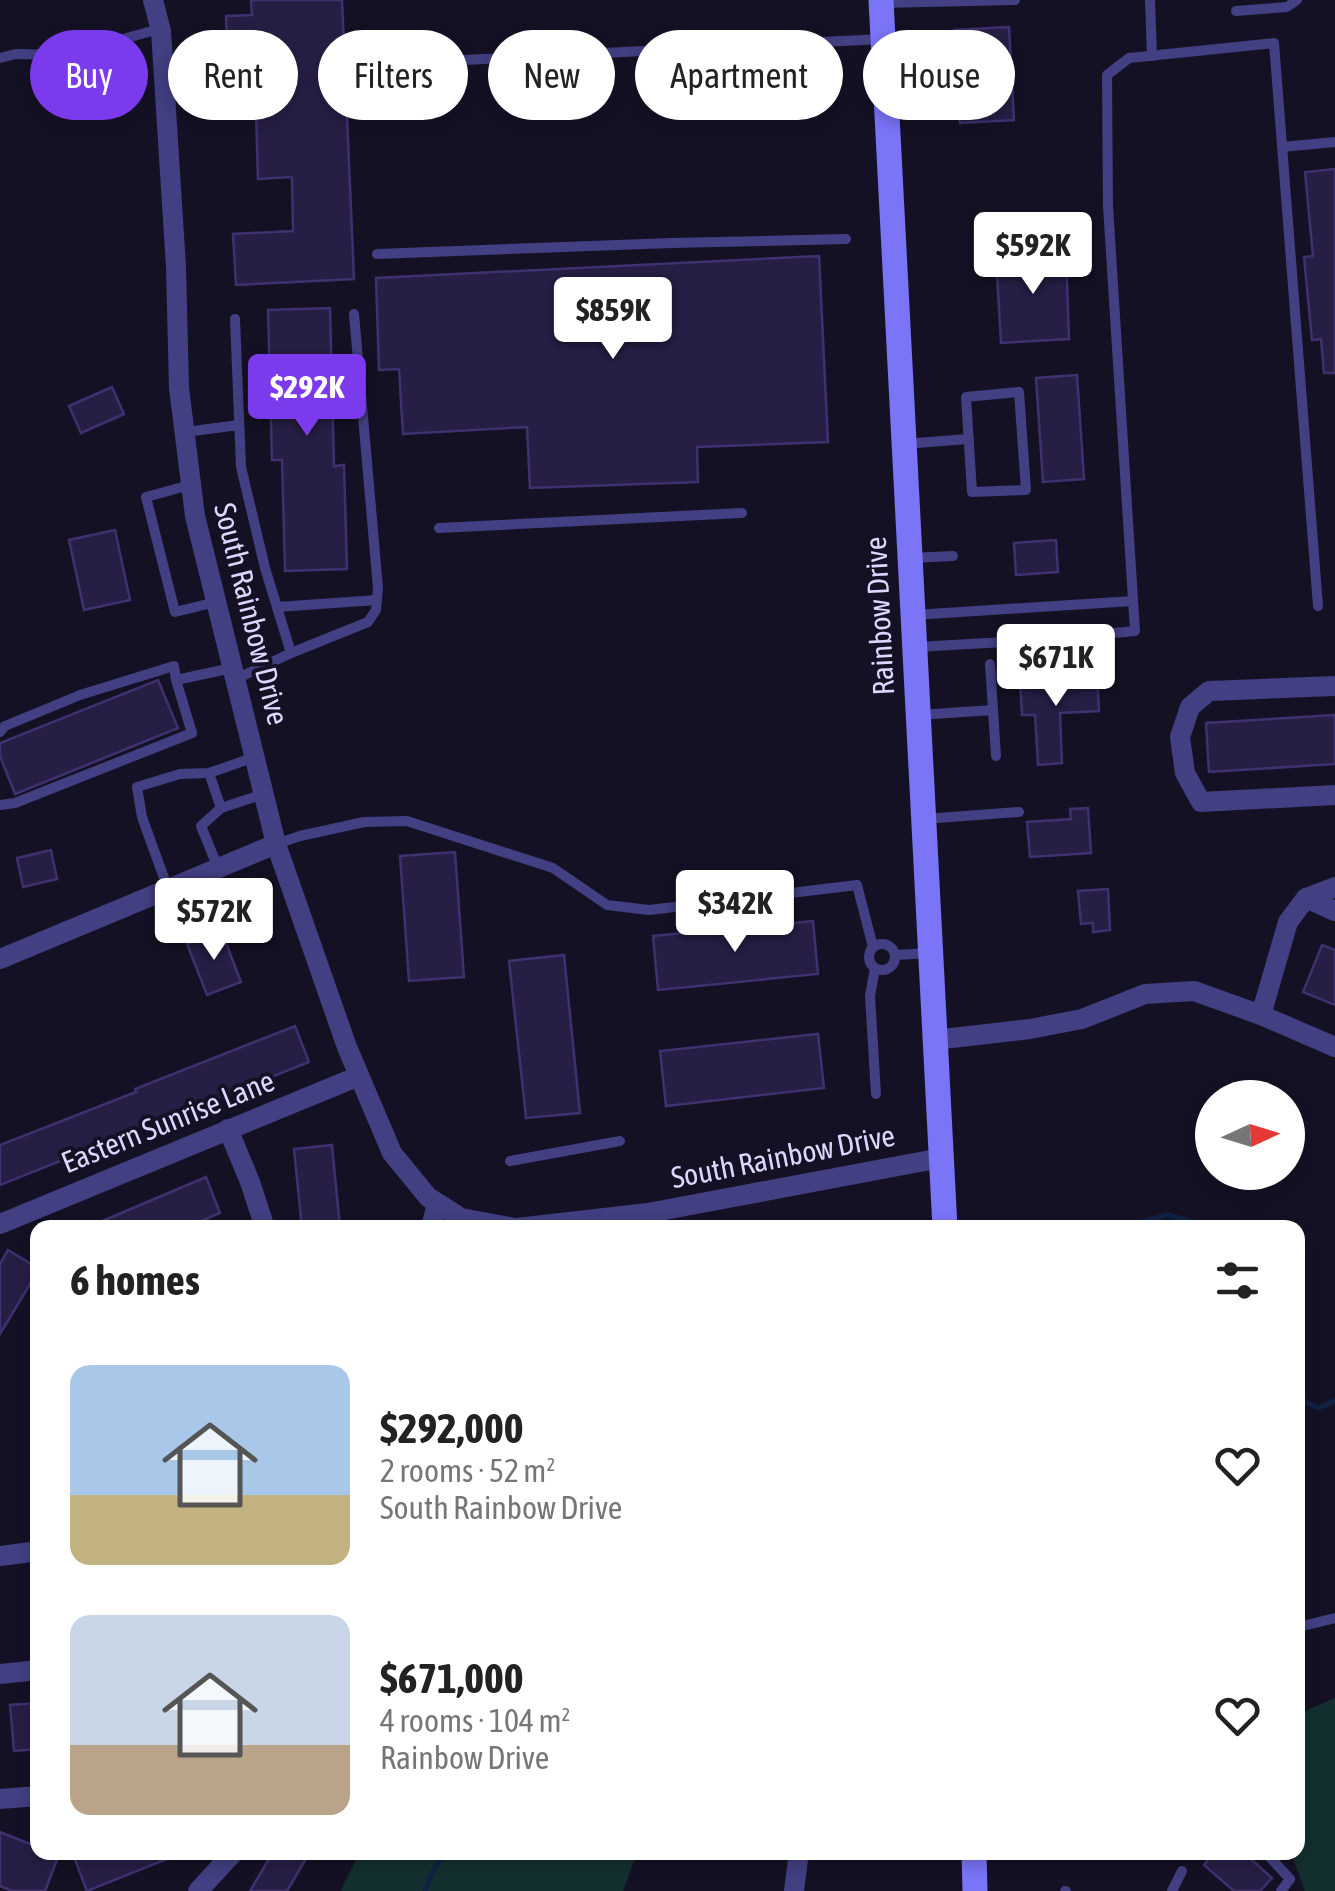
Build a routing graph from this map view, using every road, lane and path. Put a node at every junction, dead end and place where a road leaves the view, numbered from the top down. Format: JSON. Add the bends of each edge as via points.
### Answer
{"nodes":[{"id":1,"x":153,"y":0,"type":"edge"},
{"id":2,"x":1015,"y":0,"type":"edge"},
{"id":3,"x":1150,"y":0,"type":"edge"},
{"id":4,"x":1298,"y":0,"type":"edge"},
{"id":5,"x":882,"y":2,"type":"edge"},
{"id":6,"x":1236,"y":11,"type":"dead end"},
{"id":7,"x":160,"y":28,"type":"junction"},
{"id":8,"x":883,"y":30,"type":"edge"},
{"id":9,"x":863,"y":40,"type":"edge"},
{"id":10,"x":1152,"y":56,"type":"junction"},
{"id":11,"x":0,"y":58,"type":"edge"},
{"id":12,"x":468,"y":60,"type":"edge"},
{"id":13,"x":887,"y":120,"type":"edge"},
{"id":14,"x":1335,"y":142,"type":"edge"},
{"id":15,"x":1282,"y":147,"type":"junction"},
{"id":16,"x":846,"y":240,"type":"dead end"},
{"id":17,"x":377,"y":254,"type":"dead end"},
{"id":18,"x":354,"y":314,"type":"dead end"},
{"id":19,"x":235,"y":319,"type":"dead end"},
{"id":20,"x":239,"y":424,"type":"junction"},
{"id":21,"x":184,"y":432,"type":"junction"},
{"id":22,"x":968,"y":439,"type":"junction"},
{"id":23,"x":903,"y":444,"type":"junction"},
{"id":24,"x":190,"y":484,"type":"junction"},
{"id":25,"x":742,"y":513,"type":"dead end"},
{"id":26,"x":439,"y":528,"type":"dead end"},
{"id":27,"x":952,"y":556,"type":"dead end"},
{"id":28,"x":910,"y":558,"type":"junction"},
{"id":29,"x":377,"y":600,"type":"junction"},
{"id":30,"x":1133,"y":601,"type":"junction"},
{"id":31,"x":216,"y":602,"type":"junction"},
{"id":32,"x":1318,"y":606,"type":"dead end"},
{"id":33,"x":277,"y":608,"type":"junction"},
{"id":34,"x":913,"y":616,"type":"junction"},
{"id":35,"x":915,"y":647,"type":"junction"},
{"id":36,"x":290,"y":653,"type":"junction"},
{"id":37,"x":990,"y":664,"type":"dead end"},
{"id":38,"x":234,"y":674,"type":"junction"},
{"id":39,"x":176,"y":680,"type":"junction"},
{"id":40,"x":1335,"y":686,"type":"edge"},
{"id":41,"x":993,"y":710,"type":"junction"},
{"id":42,"x":918,"y":715,"type":"junction"},
{"id":43,"x":0,"y":732,"type":"edge"},
{"id":44,"x":996,"y":756,"type":"dead end"},
{"id":45,"x":255,"y":757,"type":"junction"},
{"id":46,"x":209,"y":772,"type":"junction"},
{"id":47,"x":265,"y":793,"type":"junction"},
{"id":48,"x":1335,"y":795,"type":"edge"},
{"id":49,"x":0,"y":804,"type":"edge"},
{"id":50,"x":220,"y":808,"type":"junction"},
{"id":51,"x":1019,"y":812,"type":"dead end"},
{"id":52,"x":923,"y":819,"type":"junction"},
{"id":53,"x":276,"y":844,"type":"junction"},
{"id":54,"x":218,"y":868,"type":"junction"},
{"id":55,"x":1335,"y":887,"type":"edge"},
{"id":56,"x":168,"y":889,"type":"junction"},
{"id":57,"x":1306,"y":898,"type":"junction"},
{"id":58,"x":1335,"y":912,"type":"edge"},
{"id":59,"x":873,"y":947,"type":"junction"},
{"id":60,"x":929,"y":952,"type":"junction"},
{"id":61,"x":896,"y":956,"type":"junction"},
{"id":62,"x":0,"y":959,"type":"edge"},
{"id":63,"x":875,"y":968,"type":"junction"},
{"id":64,"x":1261,"y":1015,"type":"junction"},
{"id":65,"x":934,"y":1040,"type":"junction"},
{"id":66,"x":1335,"y":1047,"type":"edge"},
{"id":67,"x":359,"y":1076,"type":"junction"},
{"id":68,"x":876,"y":1094,"type":"dead end"},
{"id":69,"x":228,"y":1129,"type":"junction"},
{"id":70,"x":620,"y":1141,"type":"dead end"},
{"id":71,"x":941,"y":1158,"type":"junction"},
{"id":72,"x":510,"y":1160,"type":"dead end"},
{"id":73,"x":437,"y":1203,"type":"junction"},
{"id":74,"x":263,"y":1220,"type":"edge"},
{"id":75,"x":433,"y":1220,"type":"edge"},
{"id":76,"x":457,"y":1220,"type":"edge"},
{"id":77,"x":582,"y":1220,"type":"edge"},
{"id":78,"x":944,"y":1220,"type":"edge"},
{"id":79,"x":0,"y":1224,"type":"edge"},
{"id":80,"x":30,"y":1552,"type":"edge"},
{"id":81,"x":0,"y":1556,"type":"edge"},
{"id":82,"x":1335,"y":1618,"type":"edge"},
{"id":83,"x":1305,"y":1626,"type":"edge"},
{"id":84,"x":30,"y":1671,"type":"edge"},
{"id":85,"x":0,"y":1674,"type":"edge"},
{"id":86,"x":30,"y":1796,"type":"edge"},
{"id":87,"x":0,"y":1798,"type":"edge"},
{"id":88,"x":227,"y":1860,"type":"edge"},
{"id":89,"x":798,"y":1860,"type":"edge"},
{"id":90,"x":974,"y":1860,"type":"edge"},
{"id":91,"x":1272,"y":1860,"type":"edge"},
{"id":92,"x":1182,"y":1872,"type":"dead end"},
{"id":93,"x":198,"y":1891,"type":"edge"},
{"id":94,"x":794,"y":1891,"type":"edge"},
{"id":95,"x":975,"y":1891,"type":"edge"},
{"id":96,"x":1172,"y":1891,"type":"edge"},
{"id":97,"x":1281,"y":1891,"type":"edge"}],
"edges":[{"from":1,"to":7,"type":"street","name":"South Rainbow Drive"},
{"from":2,"to":5,"type":"lane"},
{"from":3,"to":10,"type":"lane"},
{"from":4,"to":6,"type":"lane"},
{"from":5,"to":8,"type":"street","name":"Rainbow Drive"},
{"from":7,"to":11,"type":"lane","via":[[66,56]]},
{"from":7,"to":21,"type":"street","name":"South Rainbow Drive"},
{"from":9,"to":12,"type":"lane"},
{"from":10,"to":15,"type":"lane","via":[[1274,42]]},
{"from":10,"to":30,"type":"lane","via":[[1129,58],[1107,76],[1108,206]]},
{"from":13,"to":23,"type":"street","name":"Rainbow Drive"},
{"from":14,"to":15,"type":"lane"},
{"from":15,"to":32,"type":"lane"},
{"from":16,"to":17,"type":"lane"},
{"from":18,"to":29,"type":"lane"},
{"from":19,"to":20,"type":"lane"},
{"from":20,"to":21,"type":"lane"},
{"from":20,"to":33,"type":"lane","via":[[241,466]]},
{"from":21,"to":24,"type":"street","name":"South Rainbow Drive"},
{"from":22,"to":22,"type":"lane","via":[[972,492],[1026,490],[1020,392],[966,398]]},
{"from":22,"to":23,"type":"lane"},
{"from":23,"to":28,"type":"street","name":"Rainbow Drive"},
{"from":24,"to":31,"type":"street","name":"South Rainbow Drive"},
{"from":24,"to":31,"type":"lane","via":[[146,496],[175,612]]},
{"from":25,"to":26,"type":"lane"},
{"from":27,"to":28,"type":"lane"},
{"from":28,"to":34,"type":"street","name":"Rainbow Drive"},
{"from":29,"to":33,"type":"lane"},
{"from":29,"to":36,"type":"lane","via":[[368,622]]},
{"from":30,"to":34,"type":"lane"},
{"from":30,"to":35,"type":"lane","via":[[1135,630]]},
{"from":31,"to":38,"type":"street","name":"South Rainbow Drive"},
{"from":33,"to":36,"type":"lane"},
{"from":34,"to":35,"type":"street","name":"Rainbow Drive"},
{"from":35,"to":42,"type":"street","name":"Rainbow Drive"},
{"from":36,"to":38,"type":"lane"},
{"from":37,"to":41,"type":"lane"},
{"from":38,"to":39,"type":"lane"},
{"from":38,"to":45,"type":"street","name":"South Rainbow Drive"},
{"from":39,"to":43,"type":"lane","via":[[174,666],[80,694]]},
{"from":39,"to":49,"type":"lane","via":[[192,733]]},
{"from":40,"to":48,"type":"street","via":[[1209,691],[1190,707],[1180,736],[1185,773],[1201,802]]},
{"from":41,"to":42,"type":"lane"},
{"from":41,"to":44,"type":"lane"},
{"from":42,"to":52,"type":"street","name":"Rainbow Drive"},
{"from":45,"to":46,"type":"lane"},
{"from":45,"to":47,"type":"street","name":"South Rainbow Drive"},
{"from":46,"to":50,"type":"lane"},
{"from":46,"to":56,"type":"lane","via":[[138,787]]},
{"from":47,"to":50,"type":"lane"},
{"from":47,"to":53,"type":"street","name":"South Rainbow Drive"},
{"from":50,"to":54,"type":"lane","via":[[201,826]]},
{"from":51,"to":52,"type":"lane"},
{"from":52,"to":60,"type":"street","name":"Rainbow Drive"},
{"from":53,"to":54,"type":"street"},
{"from":53,"to":59,"type":"lane","via":[[364,822],[407,821],[553,868],[607,905],[650,910],[857,885]]},
{"from":53,"to":67,"type":"street","name":"South Rainbow Drive"},
{"from":54,"to":56,"type":"street"},
{"from":55,"to":57,"type":"street"},
{"from":56,"to":62,"type":"street"},
{"from":57,"to":58,"type":"street"},
{"from":57,"to":64,"type":"street","via":[[1288,922]]},
{"from":59,"to":61,"type":"lane","via":[[890,945]]},
{"from":59,"to":63,"type":"lane","via":[[869,958]]},
{"from":60,"to":61,"type":"lane"},
{"from":60,"to":65,"type":"street","name":"Rainbow Drive"},
{"from":61,"to":63,"type":"lane","via":[[892,966]]},
{"from":63,"to":68,"type":"lane","via":[[870,996]]},
{"from":64,"to":65,"type":"street","via":[[1194,991],[1145,994],[1082,1019]]},
{"from":64,"to":66,"type":"street"},
{"from":65,"to":71,"type":"street","name":"Rainbow Drive"},
{"from":67,"to":69,"type":"street","name":"Eastern Sunrise Lane"},
{"from":67,"to":73,"type":"street","name":"South Rainbow Drive","via":[[392,1153]]},
{"from":69,"to":74,"type":"street"},
{"from":69,"to":79,"type":"street","name":"Eastern Sunrise Lane"},
{"from":70,"to":72,"type":"lane"},
{"from":71,"to":77,"type":"street","name":"South Rainbow Drive"},
{"from":71,"to":78,"type":"street","name":"Rainbow Drive"},
{"from":73,"to":75,"type":"street"},
{"from":73,"to":76,"type":"street","name":"South Rainbow Drive"},
{"from":80,"to":81,"type":"street"},
{"from":82,"to":83,"type":"lane"},
{"from":84,"to":85,"type":"street"},
{"from":86,"to":87,"type":"street"},
{"from":88,"to":93,"type":"street"},
{"from":89,"to":94,"type":"street"},
{"from":90,"to":95,"type":"street"},
{"from":91,"to":97,"type":"lane","via":[[1290,1879]]},
{"from":92,"to":96,"type":"lane"}]}
